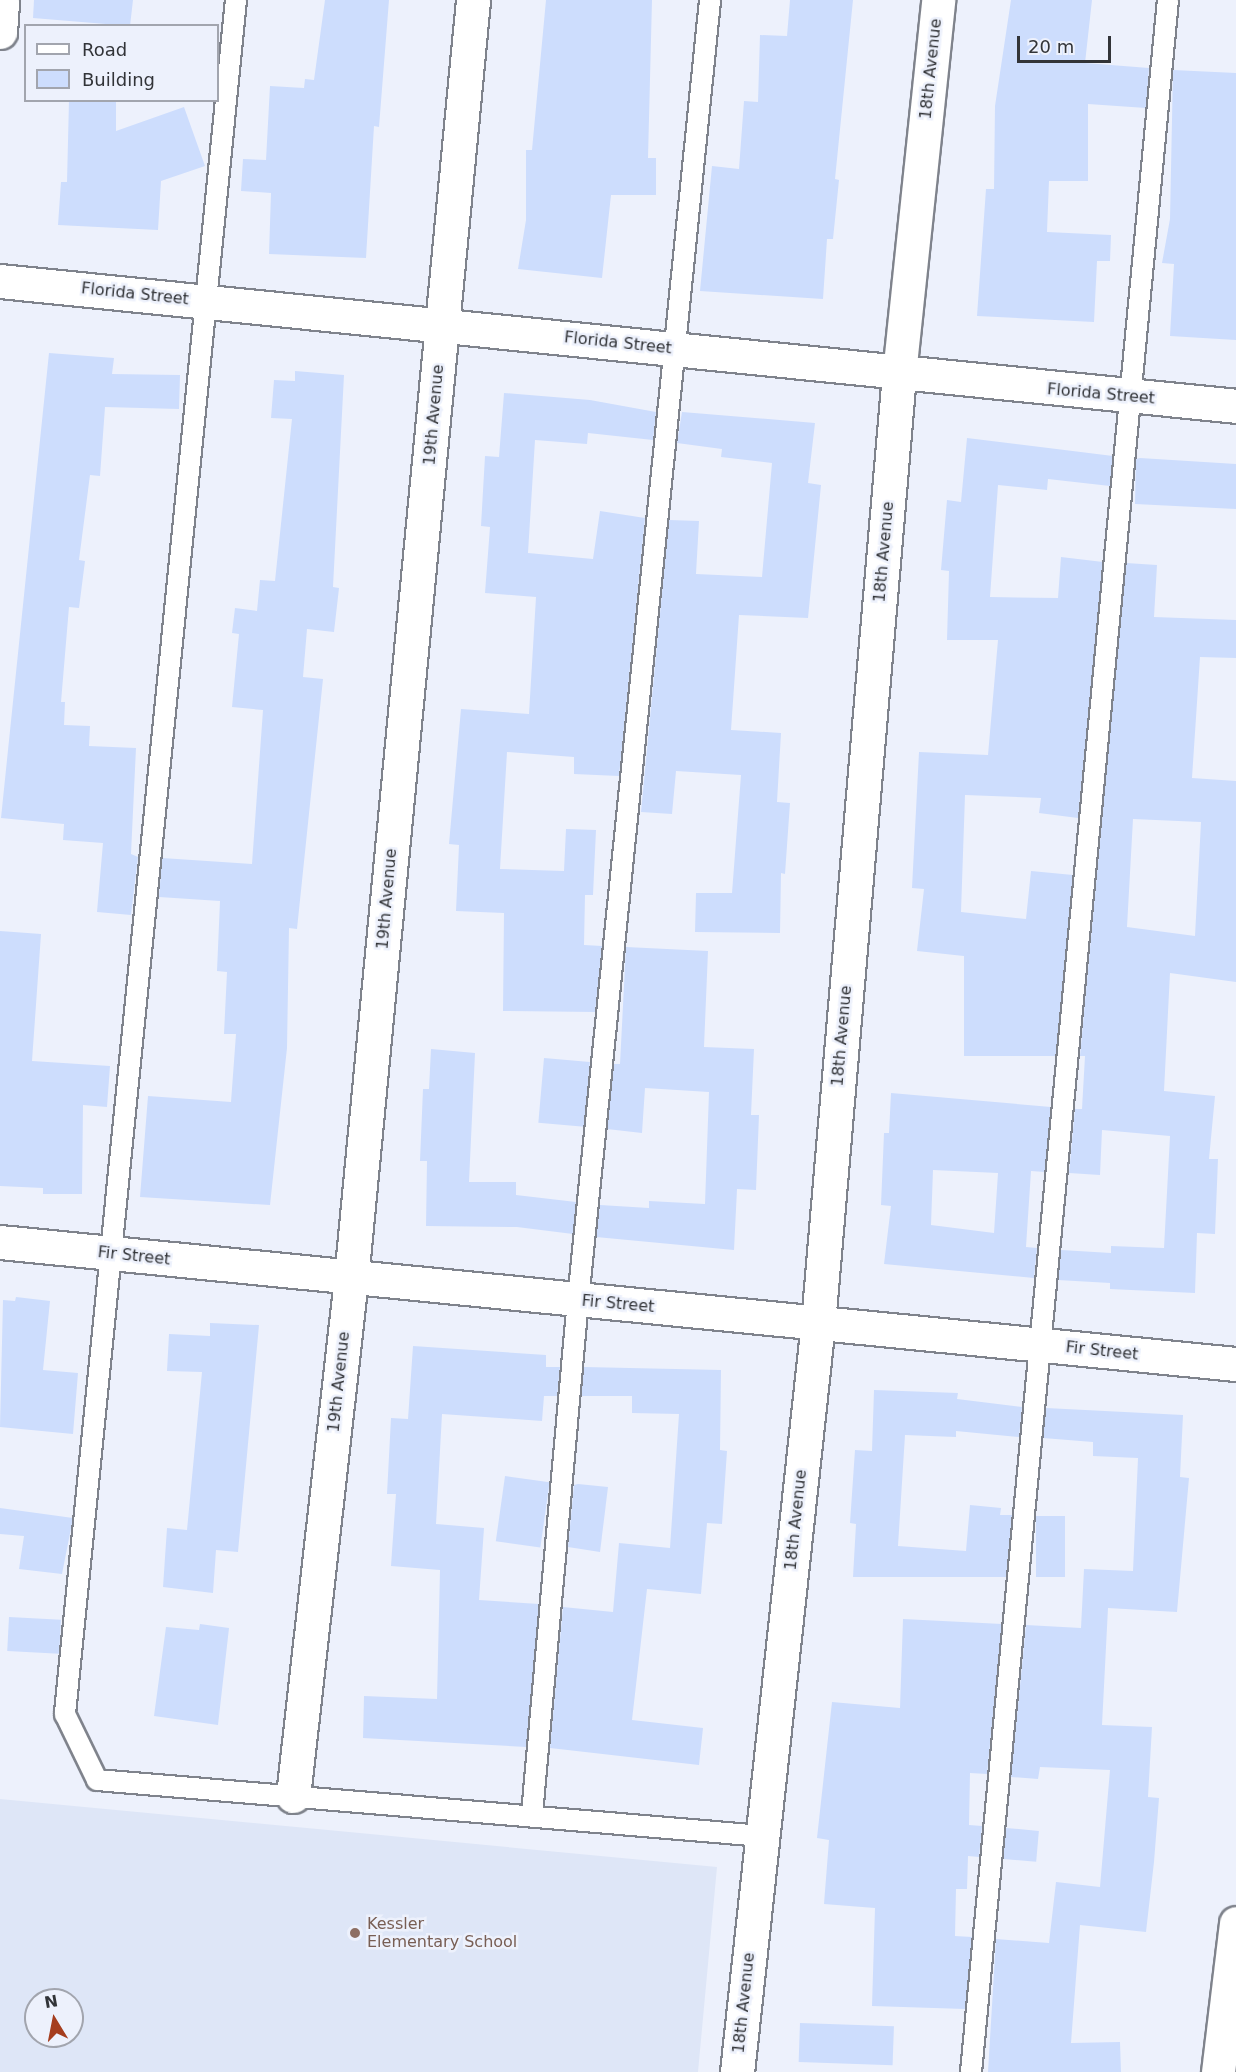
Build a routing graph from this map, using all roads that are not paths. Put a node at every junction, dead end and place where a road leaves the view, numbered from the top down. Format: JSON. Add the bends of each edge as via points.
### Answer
{"nodes":[{"id":1,"x":2,"y":0,"type":"edge"},
{"id":2,"x":236,"y":0,"type":"edge"},
{"id":3,"x":472,"y":0,"type":"edge"},
{"id":4,"x":710,"y":0,"type":"edge"},
{"id":5,"x":938,"y":0,"type":"edge"},
{"id":6,"x":1168,"y":0,"type":"edge"},
{"id":7,"x":0,"y":32,"type":"edge"},
{"id":8,"x":0,"y":281,"type":"edge"},
{"id":9,"x":207,"y":301,"type":"junction"},
{"id":10,"x":442,"y":323,"type":"junction"},
{"id":11,"x":675,"y":349,"type":"junction"},
{"id":12,"x":899,"y":374,"type":"junction"},
{"id":13,"x":1132,"y":396,"type":"junction"},
{"id":14,"x":1236,"y":406,"type":"edge"},
{"id":15,"x":0,"y":1242,"type":"edge"},
{"id":16,"x":109,"y":1254,"type":"junction"},
{"id":17,"x":351,"y":1279,"type":"junction"},
{"id":18,"x":578,"y":1300,"type":"junction"},
{"id":19,"x":818,"y":1323,"type":"junction"},
{"id":20,"x":1038,"y":1344,"type":"junction"},
{"id":21,"x":1236,"y":1364,"type":"edge"},
{"id":22,"x":293,"y":1796,"type":"junction"},
{"id":23,"x":532,"y":1814,"type":"junction"},
{"id":24,"x":762,"y":1836,"type":"junction"},
{"id":25,"x":1235,"y":1936,"type":"edge"},
{"id":26,"x":737,"y":2072,"type":"edge"},
{"id":27,"x":971,"y":2072,"type":"edge"},
{"id":28,"x":1218,"y":2072,"type":"edge"}],
"edges":[{"from":1,"to":7,"type":"street"},
{"from":2,"to":9,"type":"lane"},
{"from":3,"to":10,"type":"street","name":"19th Avenue"},
{"from":4,"to":11,"type":"lane"},
{"from":5,"to":12,"type":"street","name":"18th Avenue"},
{"from":6,"to":13,"type":"lane"},
{"from":8,"to":9,"type":"street","name":"Florida Street"},
{"from":9,"to":10,"type":"street","name":"Florida Street"},
{"from":9,"to":16,"type":"lane"},
{"from":10,"to":11,"type":"street","name":"Florida Street"},
{"from":10,"to":17,"type":"street","name":"19th Avenue"},
{"from":11,"to":12,"type":"street","name":"Florida Street"},
{"from":11,"to":18,"type":"lane"},
{"from":12,"to":13,"type":"street","name":"Florida Street"},
{"from":12,"to":19,"type":"street","name":"18th Avenue"},
{"from":13,"to":14,"type":"street","name":"Florida Street"},
{"from":13,"to":20,"type":"lane"},
{"from":15,"to":16,"type":"street","name":"Fir Street"},
{"from":16,"to":17,"type":"street","name":"Fir Street"},
{"from":16,"to":22,"type":"lane","via":[[65,1714],[97,1780]]},
{"from":17,"to":18,"type":"street","name":"Fir Street"},
{"from":17,"to":22,"type":"street","name":"19th Avenue"},
{"from":18,"to":19,"type":"street","name":"Fir Street"},
{"from":18,"to":23,"type":"lane"},
{"from":19,"to":20,"type":"street","name":"Fir Street"},
{"from":19,"to":24,"type":"street","name":"18th Avenue"},
{"from":20,"to":21,"type":"street","name":"Fir Street"},
{"from":20,"to":27,"type":"lane"},
{"from":22,"to":23,"type":"lane"},
{"from":23,"to":24,"type":"lane"},
{"from":24,"to":26,"type":"street","name":"18th Avenue"},
{"from":25,"to":28,"type":"street"}]}
